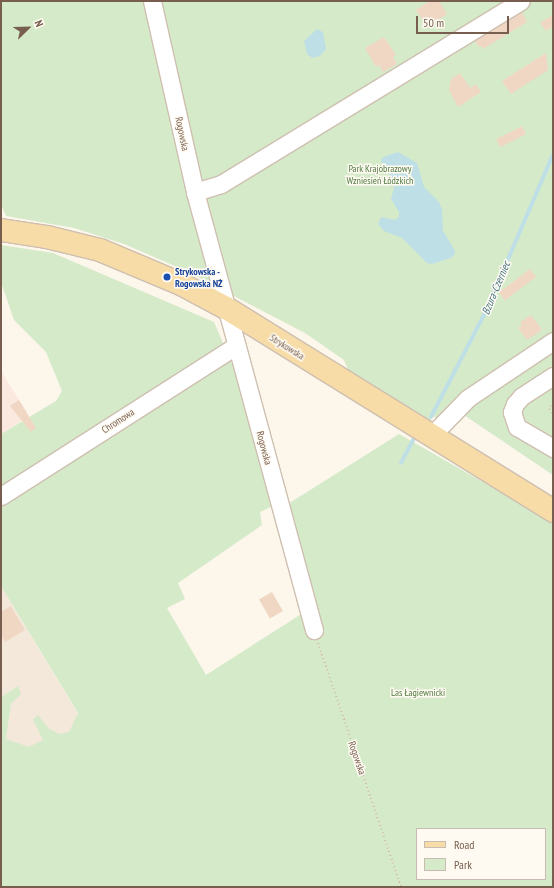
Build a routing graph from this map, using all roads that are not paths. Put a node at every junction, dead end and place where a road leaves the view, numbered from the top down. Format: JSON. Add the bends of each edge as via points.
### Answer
{"nodes":[{"id":1,"x":152,"y":1,"type":"edge"},
{"id":2,"x":521,"y":1,"type":"edge"},
{"id":3,"x":195,"y":192,"type":"junction"},
{"id":4,"x":1,"y":230,"type":"edge"},
{"id":5,"x":226,"y":308,"type":"junction"},
{"id":6,"x":553,"y":341,"type":"edge"},
{"id":7,"x":236,"y":346,"type":"junction"},
{"id":8,"x":553,"y":376,"type":"edge"},
{"id":9,"x":431,"y":436,"type":"junction"},
{"id":10,"x":553,"y":448,"type":"edge"},
{"id":11,"x":1,"y":496,"type":"edge"},
{"id":12,"x":553,"y":511,"type":"edge"},
{"id":13,"x":314,"y":630,"type":"road end"}],
"edges":[{"from":1,"to":3,"type":"street","name":"Rogowska"},
{"from":2,"to":3,"type":"street","via":[[221,184]]},
{"from":3,"to":5,"type":"street","name":"Rogowska"},
{"from":4,"to":5,"type":"main road","name":"Strykowska","via":[[47,237],[100,250],[167,277]]},
{"from":5,"to":7,"type":"street","name":"Rogowska"},
{"from":5,"to":9,"type":"main road","name":"Strykowska"},
{"from":6,"to":9,"type":"street","via":[[468,398]]},
{"from":7,"to":11,"type":"street","name":"Chromowa"},
{"from":7,"to":13,"type":"street","name":"Rogowska"},
{"from":8,"to":10,"type":"street","via":[[521,397],[512,412],[517,427]]},
{"from":9,"to":12,"type":"main road","name":"Strykowska"}]}
